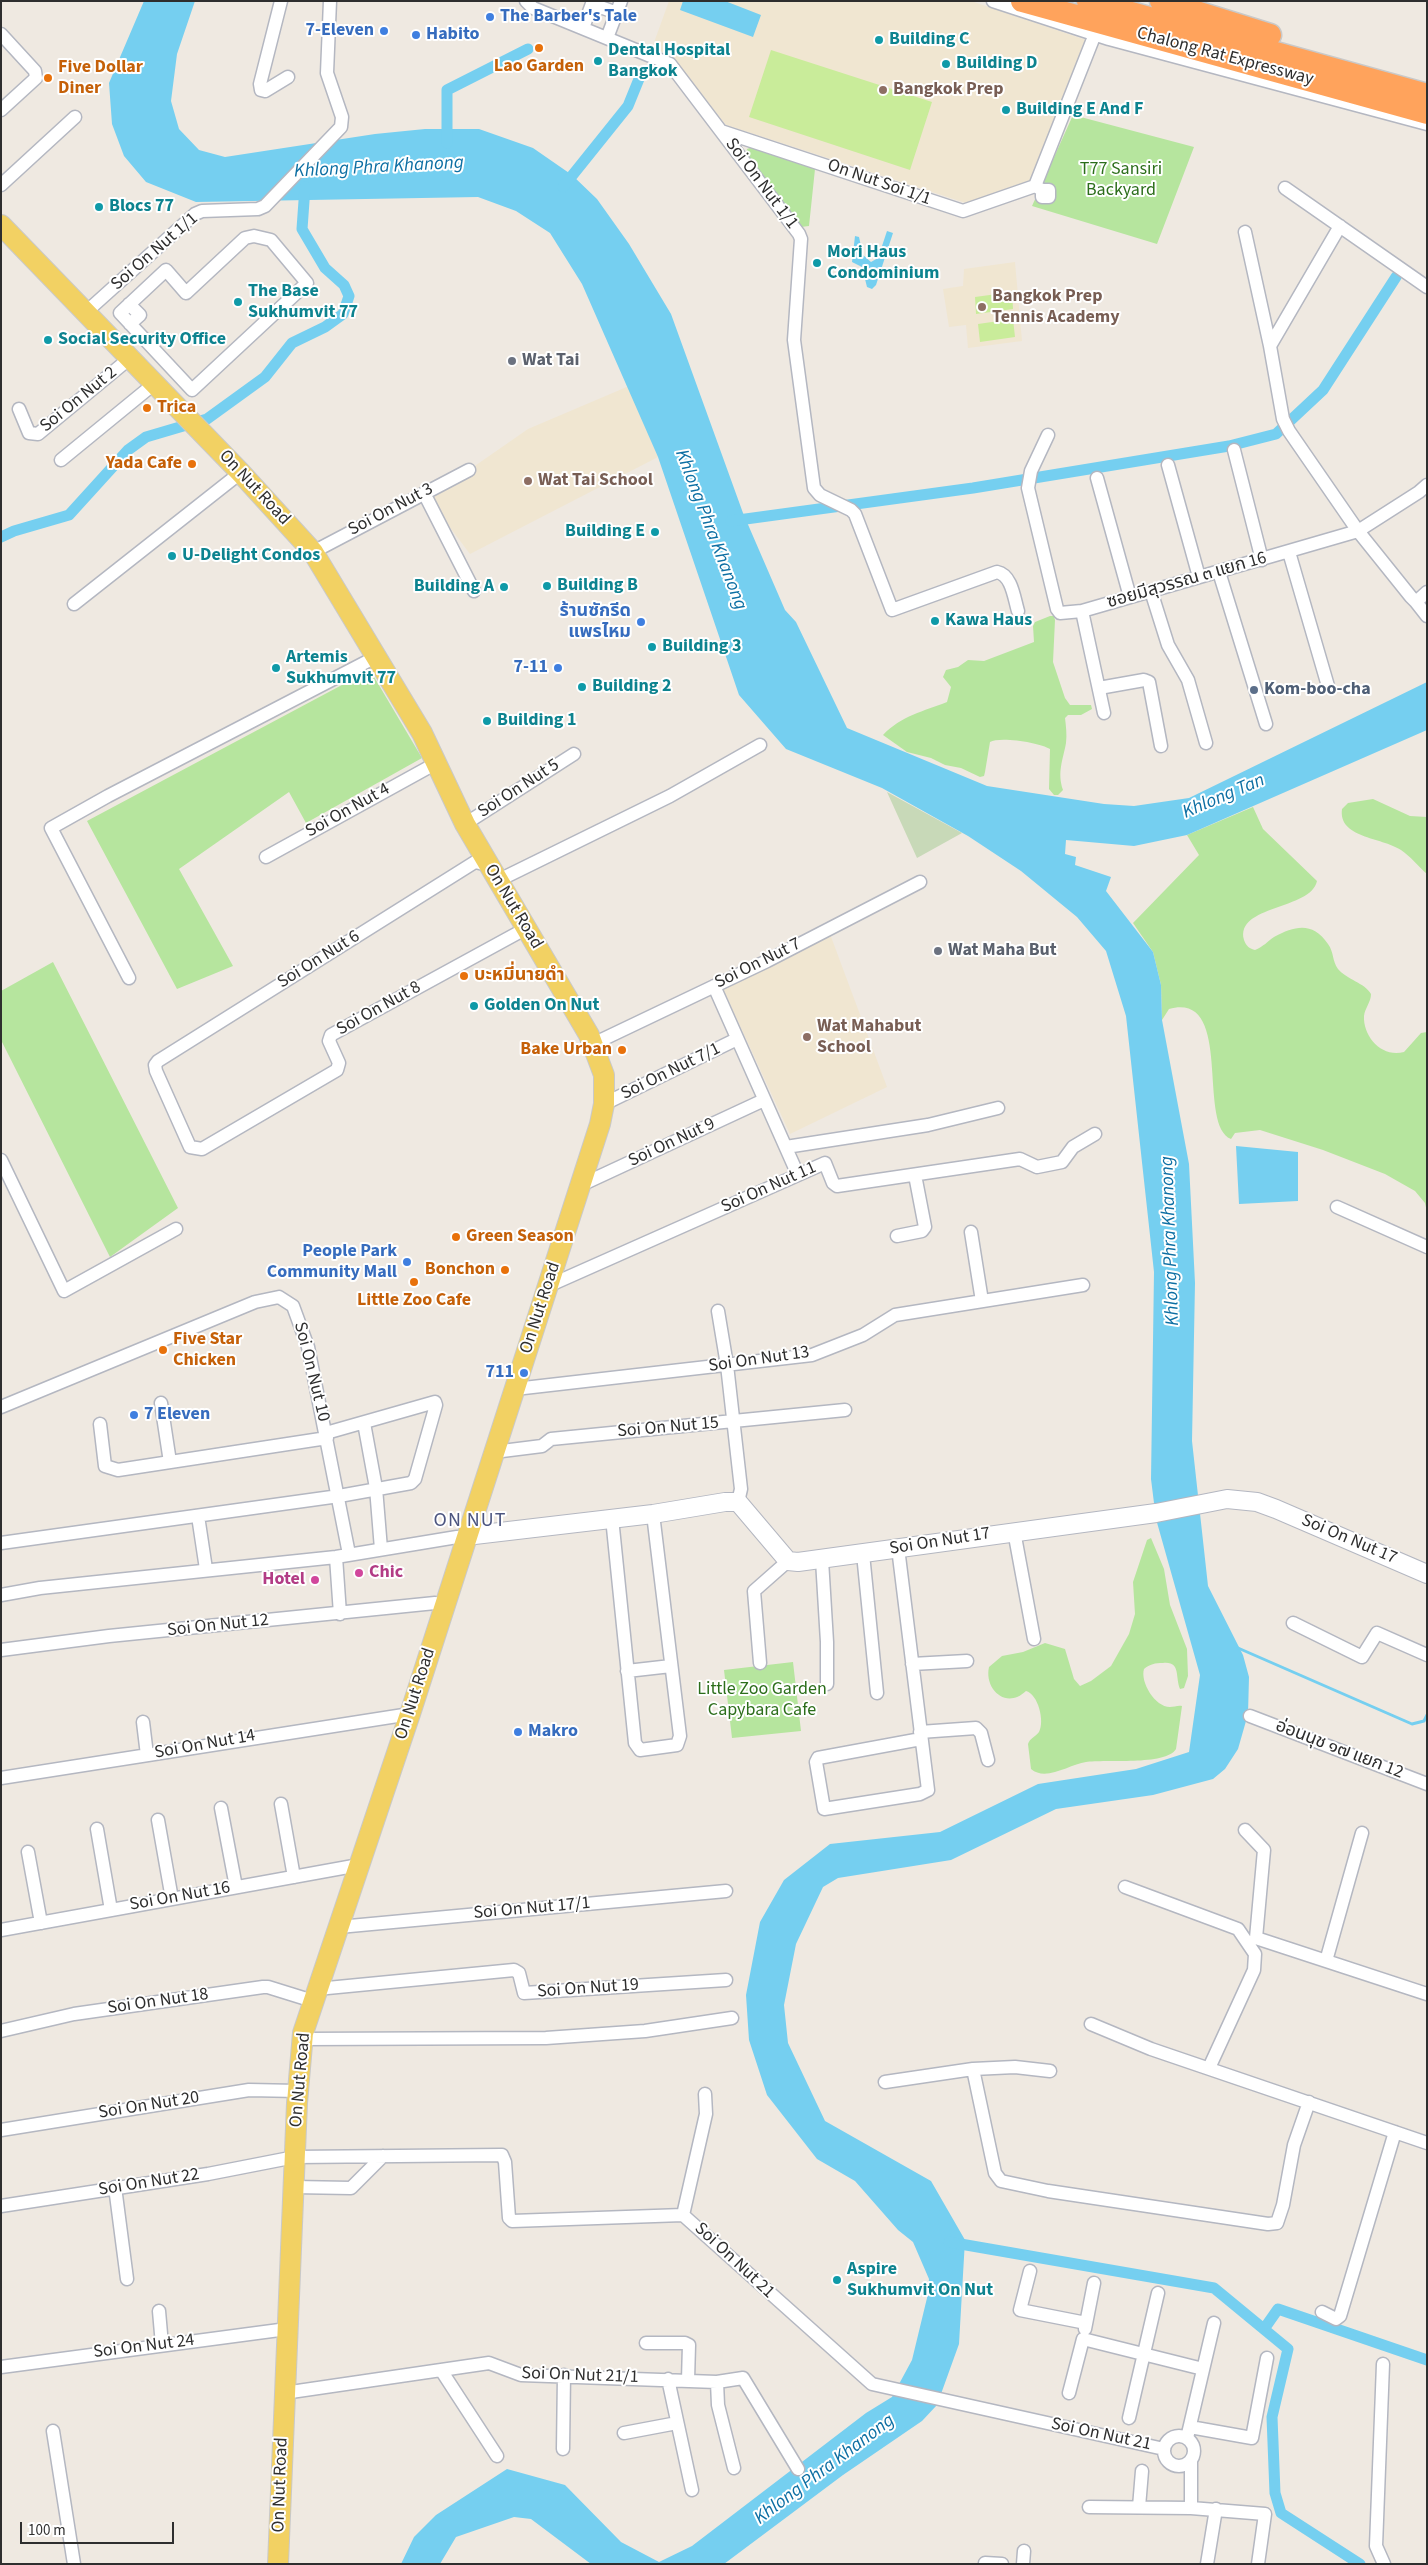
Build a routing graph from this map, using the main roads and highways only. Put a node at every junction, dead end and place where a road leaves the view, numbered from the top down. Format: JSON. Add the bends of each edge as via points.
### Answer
{"nodes":[{"id":1,"x":1022,"y":1,"type":"edge"},
{"id":2,"x":1088,"y":1,"type":"edge"},
{"id":3,"x":1161,"y":1,"type":"edge"},
{"id":4,"x":1427,"y":81,"type":"edge"},
{"id":5,"x":1427,"y":95,"type":"edge"},
{"id":6,"x":1427,"y":113,"type":"edge"},
{"id":7,"x":1,"y":229,"type":"edge"},
{"id":8,"x":37,"y":269,"type":"junction"},
{"id":9,"x":126,"y":360,"type":"junction"},
{"id":10,"x":419,"y":735,"type":"junction"},
{"id":11,"x":486,"y":869,"type":"junction"},
{"id":12,"x":522,"y":931,"type":"junction"},
{"id":13,"x":461,"y":1537,"type":"junction"},
{"id":14,"x":354,"y":1866,"type":"junction"},
{"id":15,"x":312,"y":1996,"type":"junction"},
{"id":16,"x":294,"y":2091,"type":"junction"},
{"id":17,"x":291,"y":2158,"type":"junction"},
{"id":18,"x":283,"y":2329,"type":"junction"},
{"id":19,"x":269,"y":2564,"type":"edge"},
{"id":20,"x":278,"y":2564,"type":"edge"}],
"edges":[{"from":1,"to":6,"type":"highway","name":"Chalong Rat Expressway"},
{"from":2,"to":5,"type":"highway","name":"Chalong Rat Expressway"},
{"from":3,"to":4,"type":"highway"},
{"from":7,"to":8,"type":"main road","name":"On Nut Road"},
{"from":8,"to":9,"type":"main road","name":"On Nut Road"},
{"from":8,"to":9,"type":"main road","name":"On Nut Road","via":[[85,313]]},
{"from":9,"to":10,"type":"main road","name":"On Nut Road","via":[[310,554]]},
{"from":10,"to":11,"type":"main road","name":"On Nut Road"},
{"from":10,"to":11,"type":"main road","name":"On Nut Road","via":[[431,766]]},
{"from":11,"to":12,"type":"main road","name":"On Nut Road"},
{"from":11,"to":12,"type":"main road","name":"On Nut Road"},
{"from":12,"to":13,"type":"main road","name":"On Nut Road","via":[[586,1048],[596,1076],[595,1105]]},
{"from":12,"to":13,"type":"main road","name":"On Nut Road","via":[[593,1044],[604,1075],[604,1104],[515,1389]]},
{"from":13,"to":14,"type":"main road","name":"On Nut Road"},
{"from":14,"to":15,"type":"main road","name":"On Nut Road"},
{"from":14,"to":15,"type":"main road","name":"On Nut Road","via":[[339,1927]]},
{"from":15,"to":16,"type":"main road","name":"On Nut Road"},
{"from":15,"to":16,"type":"main road","name":"On Nut Road","via":[[294,2039]]},
{"from":16,"to":17,"type":"main road","name":"On Nut Road"},
{"from":17,"to":18,"type":"main road","name":"On Nut Road"},
{"from":17,"to":18,"type":"main road","name":"On Nut Road","via":[[294,2187]]},
{"from":18,"to":19,"type":"main road","name":"On Nut Road"},
{"from":18,"to":20,"type":"main road","name":"On Nut Road"}]}
